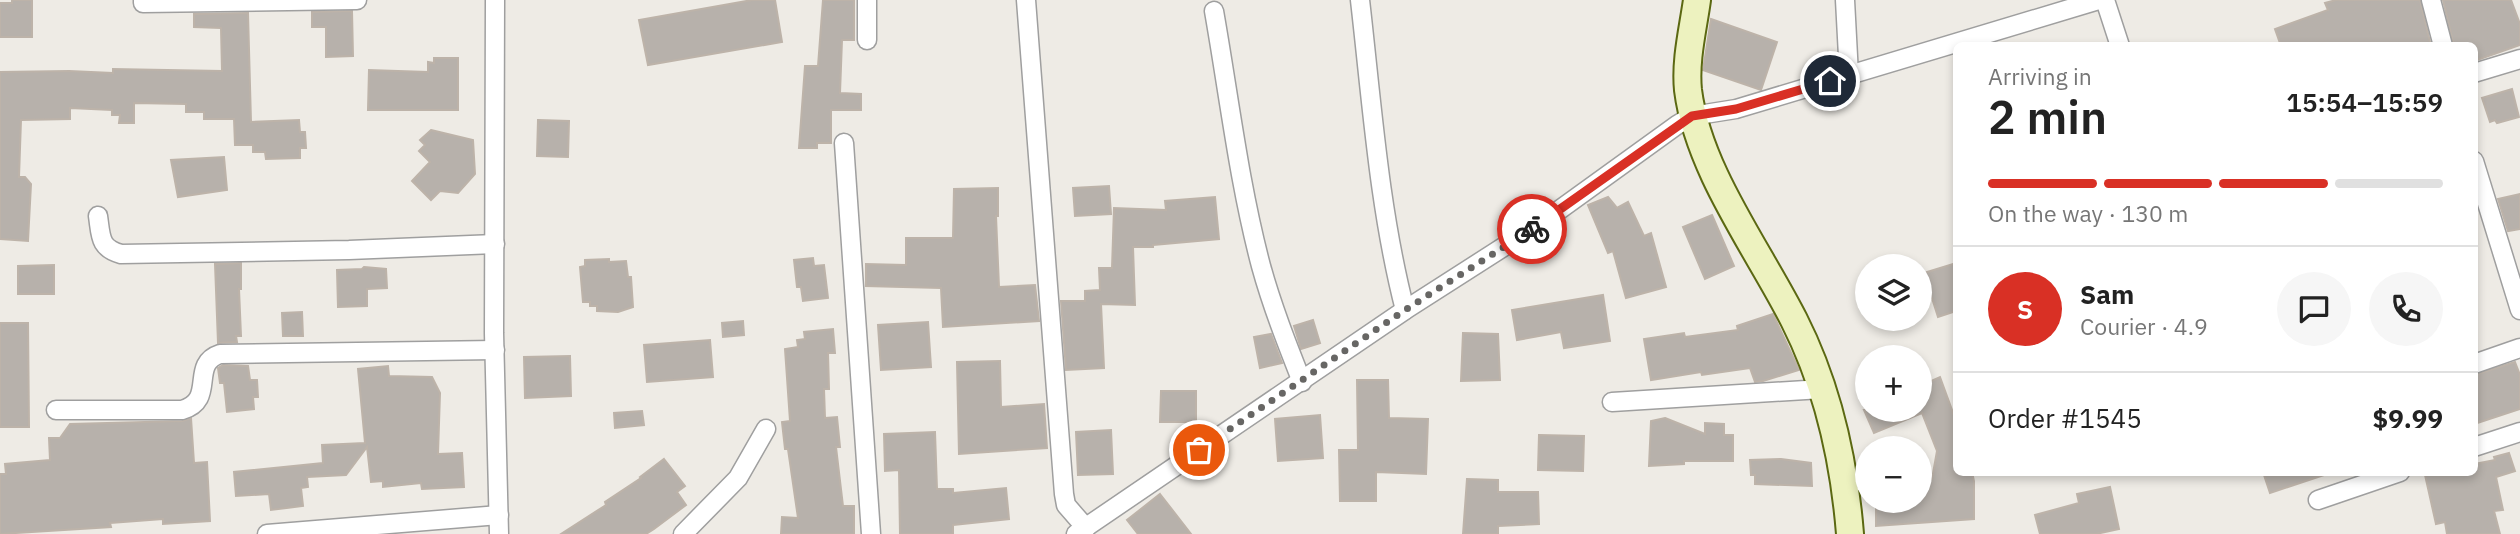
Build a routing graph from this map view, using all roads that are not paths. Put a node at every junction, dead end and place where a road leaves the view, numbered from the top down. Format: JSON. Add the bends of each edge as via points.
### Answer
{"nodes":[{"id":1,"x":143,"y":0,"type":"edge"},
{"id":2,"x":357,"y":0,"type":"edge"},
{"id":3,"x":495,"y":0,"type":"edge"},
{"id":4,"x":867,"y":0,"type":"edge"},
{"id":5,"x":1026,"y":0,"type":"edge"},
{"id":6,"x":1360,"y":0,"type":"edge"},
{"id":7,"x":1697,"y":0,"type":"edge"},
{"id":8,"x":1844,"y":0,"type":"edge"},
{"id":9,"x":2099,"y":0,"type":"edge"},
{"id":10,"x":2105,"y":0,"type":"edge"},
{"id":11,"x":2431,"y":0,"type":"edge"},
{"id":12,"x":2040,"y":8,"type":"edge"},
{"id":13,"x":1214,"y":11,"type":"dead end"},
{"id":14,"x":867,"y":40,"type":"dead end"},
{"id":15,"x":2119,"y":42,"type":"edge"},
{"id":16,"x":2442,"y":42,"type":"edge"},
{"id":17,"x":2520,"y":59,"type":"edge"},
{"id":18,"x":2478,"y":72,"type":"edge"},
{"id":19,"x":1849,"y":75,"type":"junction"},
{"id":20,"x":1692,"y":116,"type":"junction"},
{"id":21,"x":844,"y":143,"type":"dead end"},
{"id":22,"x":2478,"y":174,"type":"edge"},
{"id":23,"x":98,"y":216,"type":"dead end"},
{"id":24,"x":495,"y":244,"type":"junction"},
{"id":25,"x":1405,"y":310,"type":"junction"},
{"id":26,"x":2520,"y":310,"type":"edge"},
{"id":27,"x":2520,"y":348,"type":"edge"},
{"id":28,"x":495,"y":350,"type":"junction"},
{"id":29,"x":2478,"y":362,"type":"edge"},
{"id":30,"x":1302,"y":382,"type":"junction"},
{"id":31,"x":1822,"y":388,"type":"junction"},
{"id":32,"x":1612,"y":402,"type":"dead end"},
{"id":33,"x":56,"y":410,"type":"dead end"},
{"id":34,"x":766,"y":429,"type":"dead end"},
{"id":35,"x":2520,"y":432,"type":"edge"},
{"id":36,"x":2478,"y":446,"type":"edge"},
{"id":37,"x":2388,"y":476,"type":"edge"},
{"id":38,"x":2318,"y":500,"type":"dead end"},
{"id":39,"x":499,"y":515,"type":"junction"},
{"id":40,"x":1081,"y":531,"type":"edge"},
{"id":41,"x":267,"y":534,"type":"edge"},
{"id":42,"x":499,"y":534,"type":"edge"},
{"id":43,"x":683,"y":534,"type":"edge"},
{"id":44,"x":871,"y":534,"type":"edge"},
{"id":45,"x":1850,"y":534,"type":"edge"}],
"edges":[{"from":1,"to":2,"type":"street"},
{"from":3,"to":24,"type":"street"},
{"from":4,"to":14,"type":"street"},
{"from":5,"to":40,"type":"street","via":[[1064,494]]},
{"from":6,"to":25,"type":"street","via":[[1380,170]]},
{"from":7,"to":20,"type":"main road","via":[[1688,66]]},
{"from":8,"to":19,"type":"street"},
{"from":9,"to":12,"type":"street"},
{"from":10,"to":15,"type":"street"},
{"from":11,"to":16,"type":"street"},
{"from":12,"to":19,"type":"street"},
{"from":13,"to":30,"type":"street","via":[[1261,265]]},
{"from":17,"to":18,"type":"street"},
{"from":19,"to":20,"type":"street","via":[[1736,109]]},
{"from":20,"to":25,"type":"street","via":[[1507,246]]},
{"from":20,"to":31,"type":"main road","via":[[1725,193],[1794,321]]},
{"from":21,"to":44,"type":"street"},
{"from":22,"to":26,"type":"street"},
{"from":23,"to":24,"type":"street","via":[[105,246],[121,254]]},
{"from":24,"to":28,"type":"street"},
{"from":25,"to":30,"type":"street"},
{"from":27,"to":29,"type":"street"},
{"from":28,"to":33,"type":"street","via":[[220,354],[205,364],[201,397],[191,408]]},
{"from":28,"to":39,"type":"street"},
{"from":30,"to":40,"type":"street"},
{"from":31,"to":32,"type":"street"},
{"from":31,"to":45,"type":"main road","via":[[1842,461]]},
{"from":34,"to":43,"type":"street","via":[[738,478]]},
{"from":35,"to":36,"type":"street"},
{"from":37,"to":38,"type":"street"},
{"from":39,"to":41,"type":"street"},
{"from":39,"to":42,"type":"street"}]}
